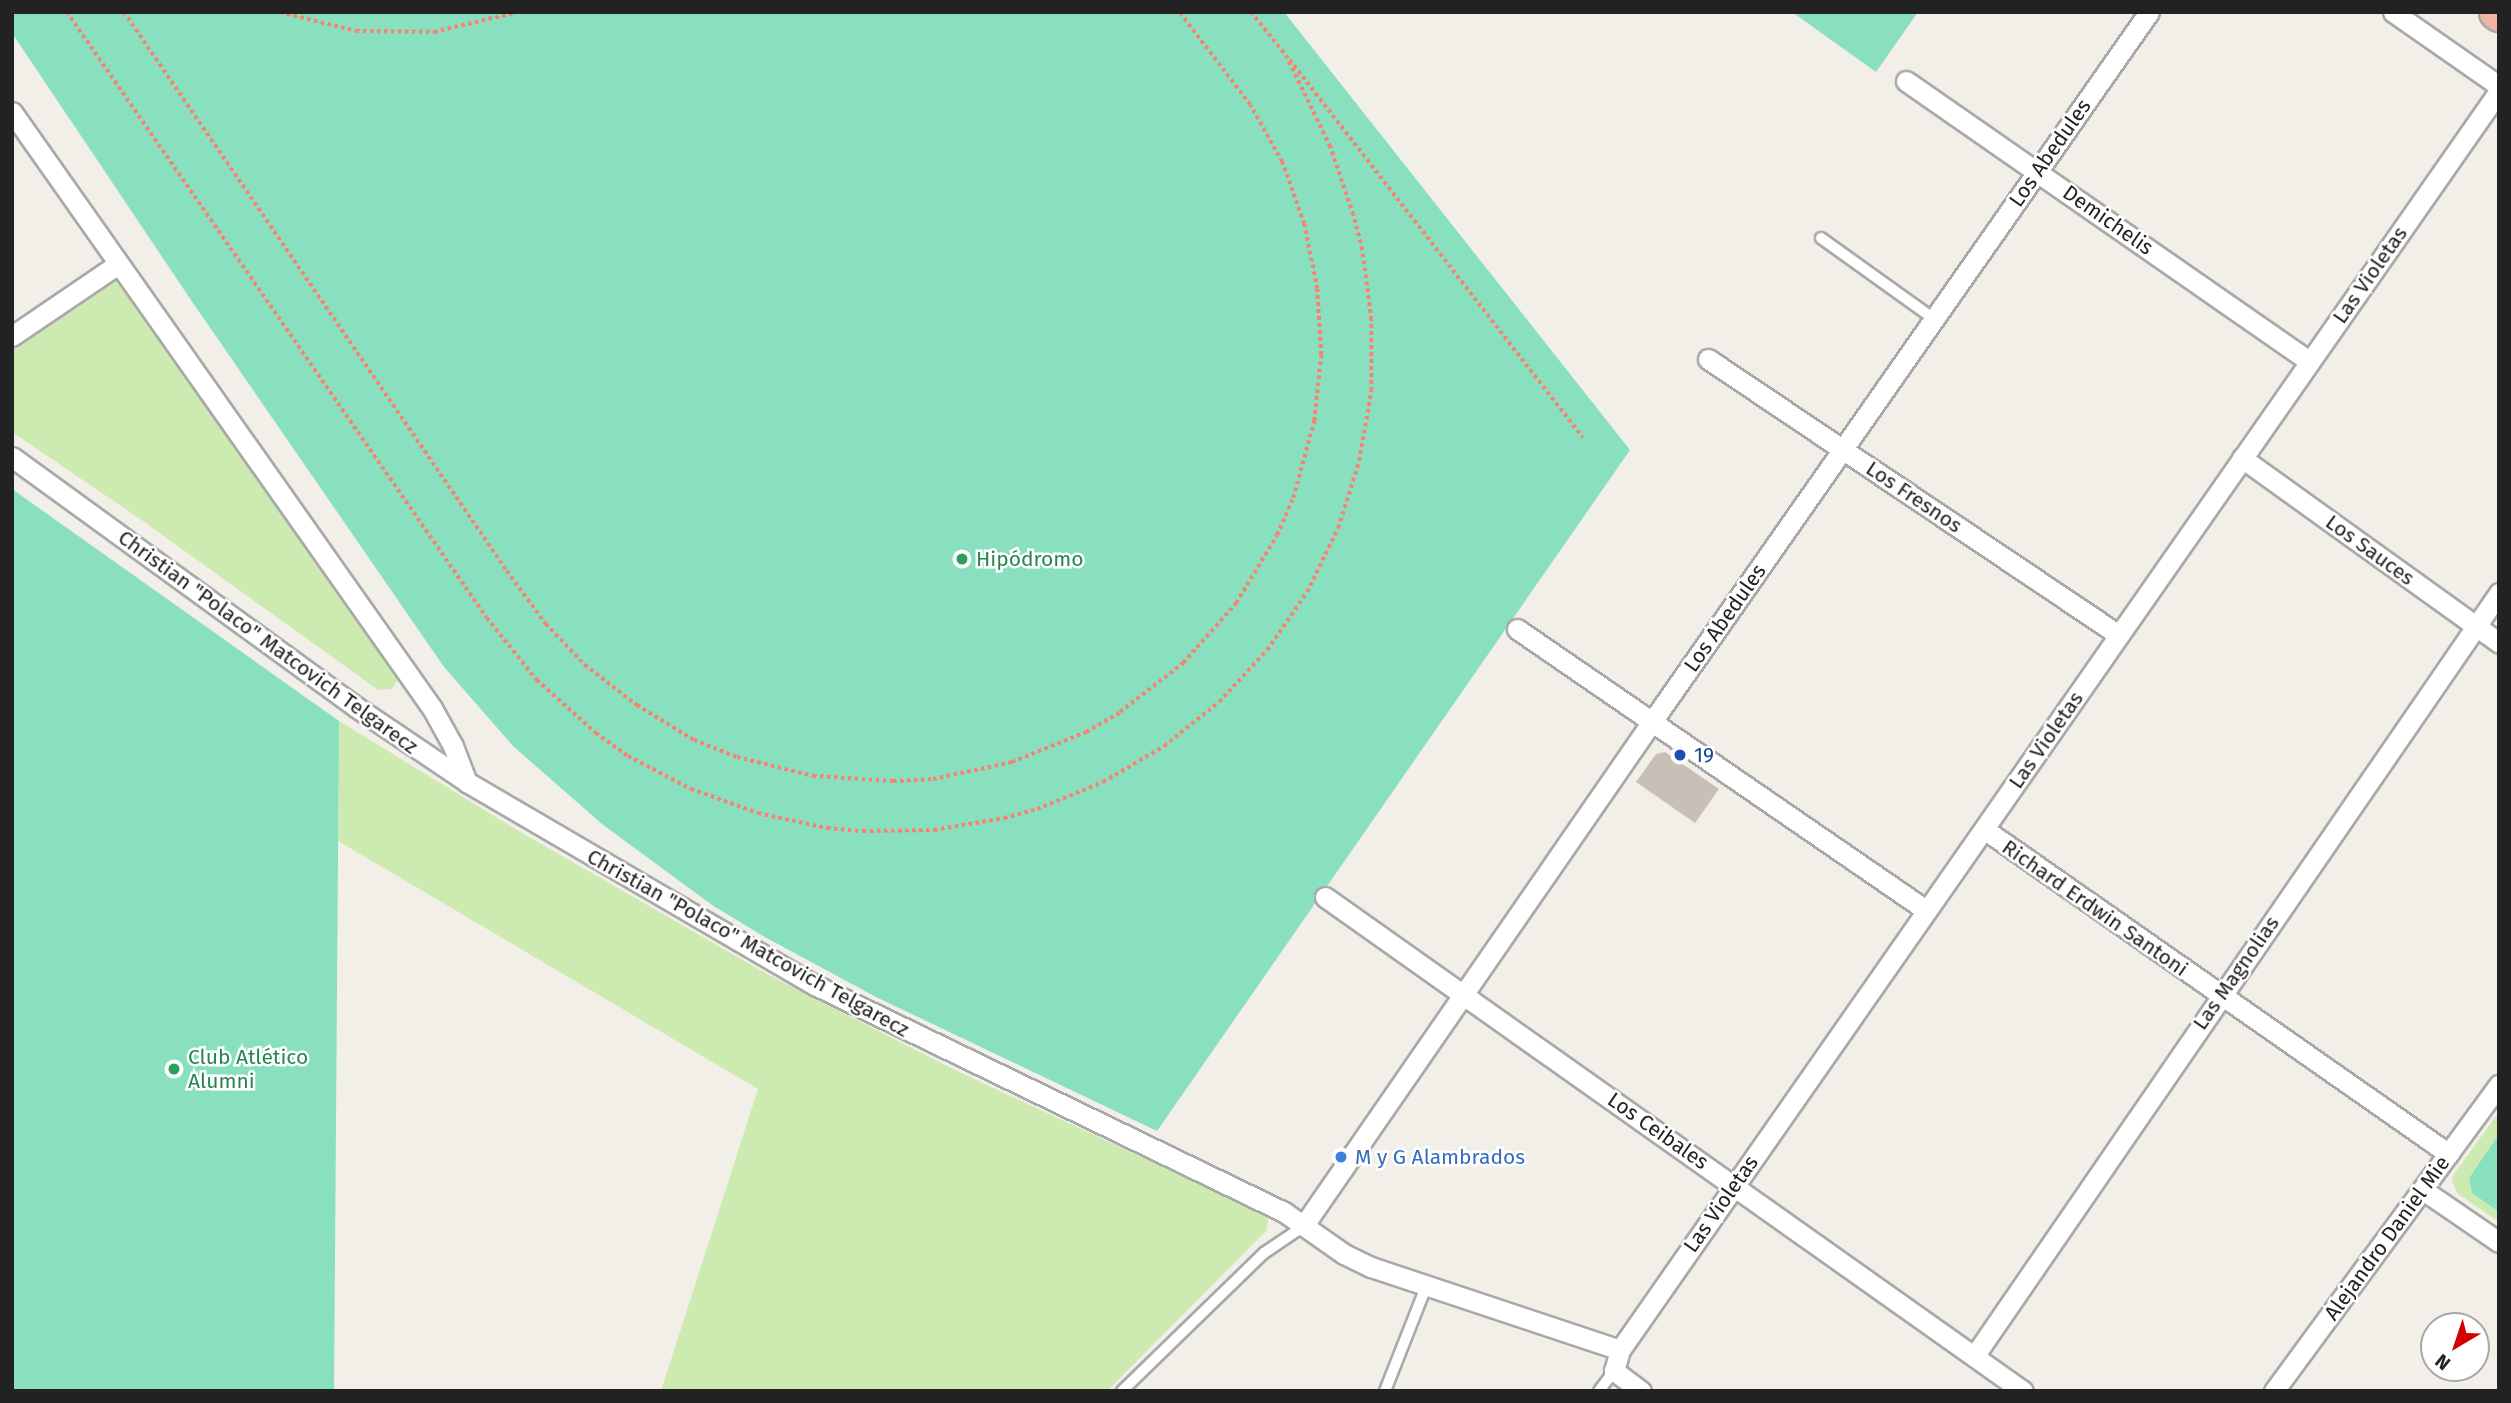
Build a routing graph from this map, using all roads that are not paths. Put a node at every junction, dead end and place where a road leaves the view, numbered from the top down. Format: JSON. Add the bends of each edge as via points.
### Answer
{"nodes":[{"id":1,"x":2149,"y":12,"type":"edge"},
{"id":2,"x":2393,"y":12,"type":"edge"},
{"id":3,"x":1906,"y":82,"type":"dead end"},
{"id":4,"x":2499,"y":86,"type":"edge"},
{"id":5,"x":2499,"y":91,"type":"edge"},
{"id":6,"x":12,"y":112,"type":"edge"},
{"id":7,"x":2037,"y":170,"type":"junction"},
{"id":8,"x":1821,"y":238,"type":"dead end"},
{"id":9,"x":118,"y":264,"type":"junction"},
{"id":10,"x":1934,"y":319,"type":"junction"},
{"id":11,"x":12,"y":336,"type":"edge"},
{"id":12,"x":1708,"y":359,"type":"dead end"},
{"id":13,"x":2309,"y":361,"type":"junction"},
{"id":14,"x":1844,"y":450,"type":"junction"},
{"id":15,"x":12,"y":457,"type":"edge"},
{"id":16,"x":2242,"y":458,"type":"junction"},
{"id":17,"x":2499,"y":593,"type":"edge"},
{"id":18,"x":2476,"y":626,"type":"junction"},
{"id":19,"x":1517,"y":629,"type":"dead end"},
{"id":20,"x":2119,"y":635,"type":"junction"},
{"id":21,"x":2499,"y":643,"type":"edge"},
{"id":22,"x":1651,"y":723,"type":"junction"},
{"id":23,"x":467,"y":782,"type":"junction"},
{"id":24,"x":1984,"y":829,"type":"junction"},
{"id":25,"x":1325,"y":897,"type":"dead end"},
{"id":26,"x":1926,"y":910,"type":"junction"},
{"id":27,"x":1462,"y":995,"type":"junction"},
{"id":28,"x":2219,"y":996,"type":"junction"},
{"id":29,"x":2499,"y":1085,"type":"edge"},
{"id":30,"x":2449,"y":1154,"type":"junction"},
{"id":31,"x":1734,"y":1184,"type":"junction"},
{"id":32,"x":2423,"y":1190,"type":"junction"},
{"id":33,"x":1304,"y":1225,"type":"junction"},
{"id":34,"x":2499,"y":1242,"type":"edge"},
{"id":35,"x":1426,"y":1287,"type":"junction"},
{"id":36,"x":1620,"y":1350,"type":"junction"},
{"id":37,"x":1975,"y":1354,"type":"junction"},
{"id":38,"x":1614,"y":1371,"type":"junction"},
{"id":39,"x":1122,"y":1391,"type":"edge"},
{"id":40,"x":1385,"y":1391,"type":"edge"},
{"id":41,"x":1599,"y":1391,"type":"edge"},
{"id":42,"x":1641,"y":1391,"type":"edge"},
{"id":43,"x":2023,"y":1391,"type":"edge"},
{"id":44,"x":2274,"y":1391,"type":"edge"}],
"edges":[{"from":1,"to":7,"type":"street","name":"Los Abedules"},
{"from":2,"to":4,"type":"street"},
{"from":3,"to":7,"type":"street","name":"Demichelis"},
{"from":5,"to":13,"type":"street","name":"Las Violetas"},
{"from":6,"to":9,"type":"street"},
{"from":7,"to":10,"type":"street","name":"Los Abedules"},
{"from":7,"to":13,"type":"street","name":"Demichelis"},
{"from":8,"to":10,"type":"lane"},
{"from":9,"to":11,"type":"street"},
{"from":9,"to":23,"type":"street","via":[[432,708]]},
{"from":10,"to":14,"type":"street","name":"Los Abedules"},
{"from":12,"to":14,"type":"street","name":"Los Fresnos"},
{"from":13,"to":16,"type":"street","name":"Las Violetas"},
{"from":14,"to":20,"type":"street","name":"Los Fresnos"},
{"from":14,"to":22,"type":"street","name":"Los Abedules"},
{"from":15,"to":23,"type":"street","name":"Christian \"Polaco\" Matcovich Telgarecz"},
{"from":16,"to":18,"type":"street","name":"Los Sauces"},
{"from":16,"to":20,"type":"street","name":"Las Violetas"},
{"from":17,"to":18,"type":"street","name":"Las Magnolias"},
{"from":18,"to":21,"type":"street","name":"Los Sauces"},
{"from":18,"to":28,"type":"street","name":"Las Magnolias"},
{"from":19,"to":22,"type":"street"},
{"from":20,"to":24,"type":"street","name":"Las Violetas"},
{"from":22,"to":26,"type":"street"},
{"from":22,"to":27,"type":"street","name":"Los Abedules"},
{"from":23,"to":33,"type":"street","name":"Christian \"Polaco\" Matcovich Telgarecz","via":[[815,985]]},
{"from":24,"to":26,"type":"street","name":"Las Violetas"},
{"from":24,"to":28,"type":"street","name":"Richard Erdwin Santoni"},
{"from":25,"to":27,"type":"street","name":"Los Ceibales"},
{"from":26,"to":31,"type":"street","name":"Las Violetas"},
{"from":27,"to":31,"type":"street","name":"Los Ceibales"},
{"from":27,"to":33,"type":"street","name":"Los Abedules"},
{"from":28,"to":30,"type":"street","name":"Richard Erdwin Santoni"},
{"from":28,"to":37,"type":"street","name":"Las Magnolias"},
{"from":29,"to":30,"type":"street","name":"Alejandro Daniel Mie"},
{"from":30,"to":32,"type":"street","name":"Alejandro Daniel Mie"},
{"from":31,"to":36,"type":"street","name":"Las Violetas"},
{"from":31,"to":37,"type":"street","name":"Los Ceibales"},
{"from":32,"to":34,"type":"street"},
{"from":32,"to":44,"type":"street","name":"Alejandro Daniel Mie"},
{"from":33,"to":35,"type":"street","name":"Christian \"Polaco\" Matcovich Telgarecz","via":[[1344,1254]]},
{"from":33,"to":39,"type":"lane","via":[[1264,1253]]},
{"from":35,"to":36,"type":"street","name":"Christian \"Polaco\" Matcovich Telgarecz"},
{"from":35,"to":40,"type":"lane"},
{"from":36,"to":38,"type":"street","name":"Las Violetas"},
{"from":37,"to":43,"type":"street","name":"Los Ceibales"},
{"from":38,"to":41,"type":"lane","name":"Las Violetas"},
{"from":38,"to":42,"type":"street"}]}
